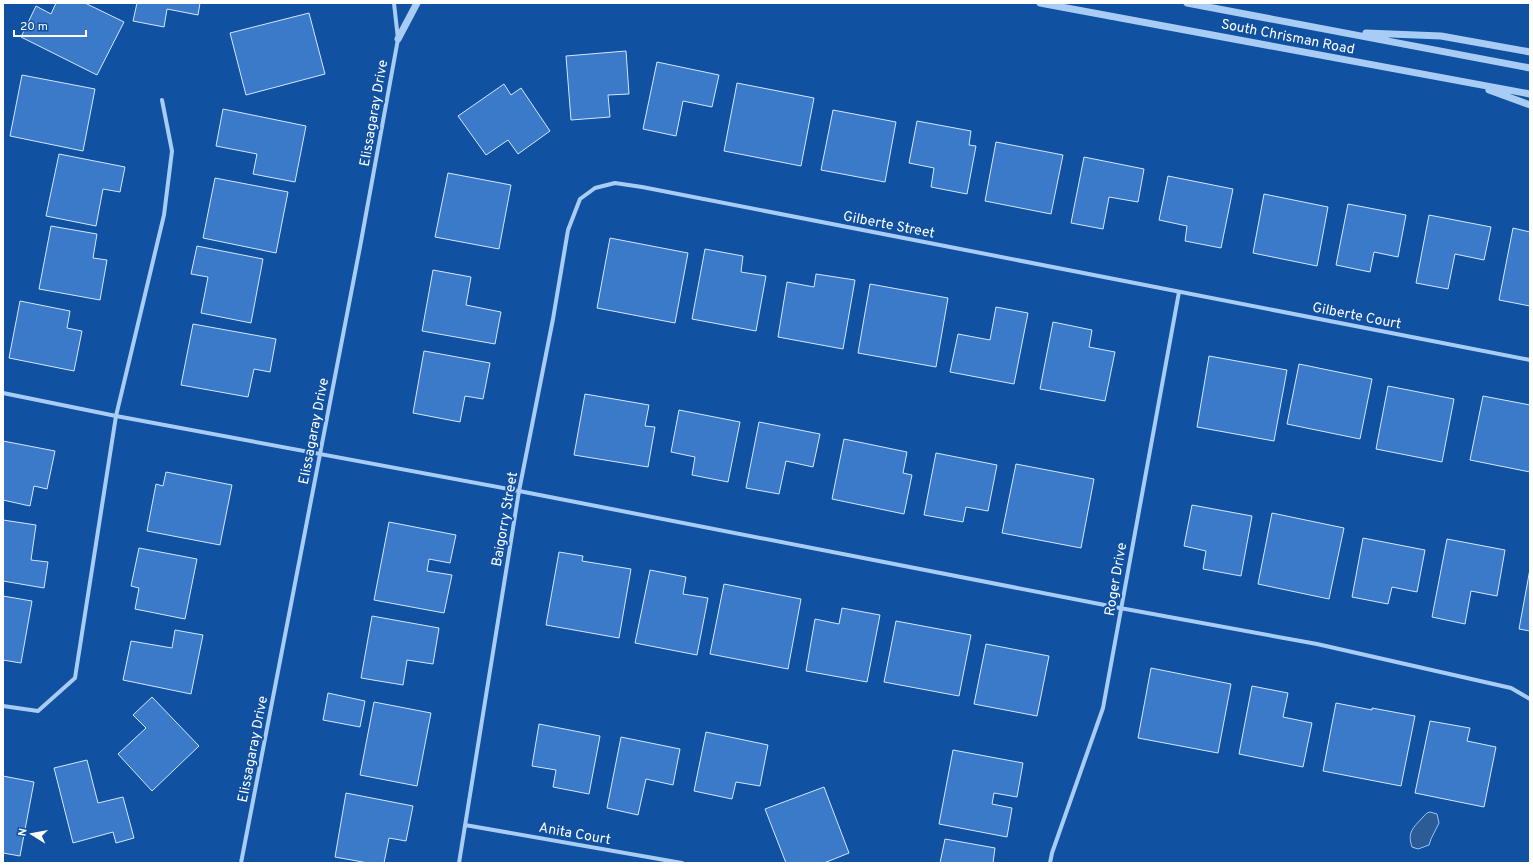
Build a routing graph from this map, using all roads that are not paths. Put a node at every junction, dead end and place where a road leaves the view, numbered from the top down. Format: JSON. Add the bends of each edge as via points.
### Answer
{"nodes":[{"id":1,"x":394,"y":3,"type":"edge"},
{"id":2,"x":417,"y":3,"type":"edge"},
{"id":3,"x":1040,"y":3,"type":"edge"},
{"id":4,"x":1187,"y":3,"type":"edge"},
{"id":5,"x":1337,"y":31,"type":"junction"},
{"id":6,"x":398,"y":39,"type":"junction"},
{"id":7,"x":1530,"y":52,"type":"edge"},
{"id":8,"x":1530,"y":68,"type":"edge"},
{"id":9,"x":1464,"y":82,"type":"junction"},
{"id":10,"x":1530,"y":94,"type":"edge"},
{"id":11,"x":162,"y":100,"type":"dead end"},
{"id":12,"x":1530,"y":105,"type":"edge"},
{"id":13,"x":595,"y":188,"type":"joint"},
{"id":14,"x":1179,"y":292,"type":"junction"},
{"id":15,"x":1530,"y":360,"type":"edge"},
{"id":16,"x":3,"y":393,"type":"edge"},
{"id":17,"x":116,"y":416,"type":"junction"},
{"id":18,"x":320,"y":455,"type":"junction"},
{"id":19,"x":519,"y":491,"type":"junction"},
{"id":20,"x":1120,"y":608,"type":"junction"},
{"id":21,"x":1530,"y":698,"type":"edge"},
{"id":22,"x":3,"y":706,"type":"edge"},
{"id":23,"x":465,"y":825,"type":"junction"},
{"id":24,"x":241,"y":863,"type":"edge"},
{"id":25,"x":459,"y":863,"type":"edge"},
{"id":26,"x":682,"y":863,"type":"edge"},
{"id":27,"x":1050,"y":863,"type":"edge"}],
"edges":[{"from":1,"to":6,"type":"street","name":"Elissagaray Drive"},
{"from":2,"to":6,"type":"street"},
{"from":3,"to":9,"type":"street","name":"South Chrisman Road"},
{"from":4,"to":5,"type":"street","name":"South Chrisman Road"},
{"from":5,"to":7,"type":"street","via":[[1441,36]]},
{"from":5,"to":8,"type":"street","name":"South Chrisman Road"},
{"from":6,"to":18,"type":"street","name":"Elissagaray Drive"},
{"from":9,"to":10,"type":"street","name":"South Chrisman Road"},
{"from":9,"to":12,"type":"street"},
{"from":11,"to":17,"type":"street","via":[[172,151],[164,215]]},
{"from":13,"to":14,"type":"street","name":"Gilberte Street","via":[[615,183],[642,187]]},
{"from":13,"to":19,"type":"street","name":"Baigorry Street","via":[[580,199],[568,230],[554,319]]},
{"from":14,"to":15,"type":"street","name":"Gilberte Court"},
{"from":14,"to":20,"type":"street","name":"Roger Drive"},
{"from":16,"to":17,"type":"street"},
{"from":17,"to":18,"type":"street"},
{"from":17,"to":22,"type":"street","via":[[75,678],[38,711]]},
{"from":18,"to":19,"type":"street"},
{"from":18,"to":24,"type":"street","name":"Elissagaray Drive"},
{"from":19,"to":20,"type":"street"},
{"from":19,"to":23,"type":"street","name":"Baigorry Street"},
{"from":20,"to":21,"type":"street","via":[[1318,644],[1511,688]]},
{"from":20,"to":27,"type":"street","name":"Roger Drive","via":[[1103,708]]},
{"from":23,"to":25,"type":"street","name":"Baigorry Street"},
{"from":23,"to":26,"type":"street","name":"Anita Court"}]}
